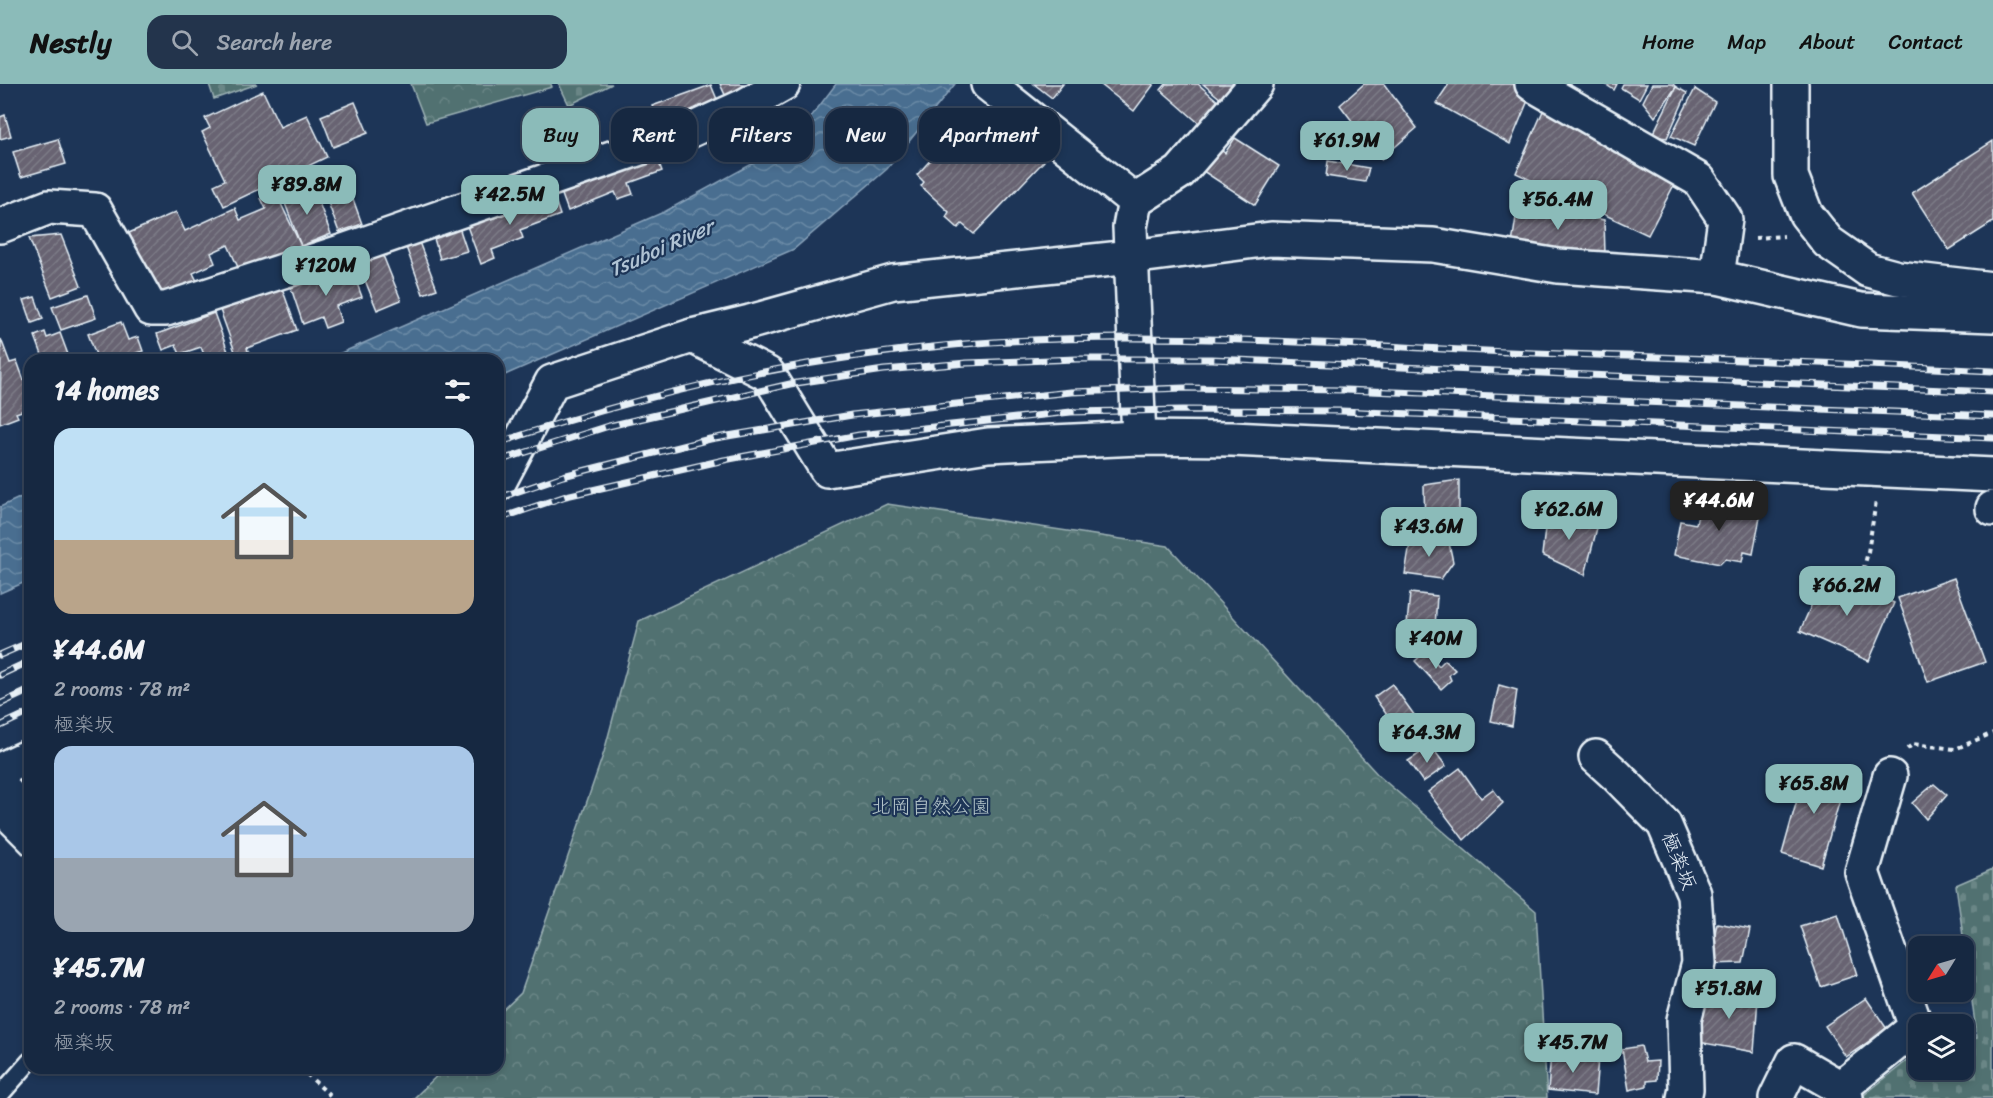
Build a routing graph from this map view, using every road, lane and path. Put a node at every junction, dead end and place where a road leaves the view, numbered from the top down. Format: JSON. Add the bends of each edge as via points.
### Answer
{"nodes":[{"id":1,"x":783,"y":84,"type":"edge"},
{"id":2,"x":988,"y":84,"type":"edge"},
{"id":3,"x":1256,"y":84,"type":"edge"},
{"id":4,"x":1532,"y":84,"type":"edge"},
{"id":5,"x":1791,"y":84,"type":"edge"},
{"id":6,"x":1135,"y":201,"type":"junction"},
{"id":7,"x":0,"y":226,"type":"edge"},
{"id":8,"x":1820,"y":232,"type":"junction"},
{"id":9,"x":1722,"y":241,"type":"junction"},
{"id":10,"x":1131,"y":257,"type":"junction"},
{"id":11,"x":1716,"y":277,"type":"junction"},
{"id":12,"x":1993,"y":289,"type":"edge"},
{"id":13,"x":1993,"y":315,"type":"edge"},
{"id":14,"x":692,"y":336,"type":"junction"},
{"id":15,"x":1139,"y":438,"type":"junction"},
{"id":16,"x":504,"y":473,"type":"edge"},
{"id":17,"x":1993,"y":475,"type":"edge"},
{"id":18,"x":1876,"y":500,"type":"dead end"},
{"id":19,"x":1859,"y":587,"type":"dead end"},
{"id":20,"x":1993,"y":733,"type":"edge"},
{"id":21,"x":1596,"y":757,"type":"dead end"},
{"id":22,"x":24,"y":759,"type":"edge"},
{"id":23,"x":0,"y":770,"type":"edge"},
{"id":24,"x":1890,"y":776,"type":"joint"},
{"id":25,"x":0,"y":787,"type":"edge"},
{"id":26,"x":24,"y":810,"type":"edge"},
{"id":27,"x":0,"y":817,"type":"edge"},
{"id":28,"x":24,"y":841,"type":"edge"},
{"id":29,"x":24,"y":1068,"type":"edge"},
{"id":30,"x":307,"y":1074,"type":"edge"},
{"id":31,"x":1844,"y":1093,"type":"edge"},
{"id":32,"x":0,"y":1095,"type":"edge"},
{"id":33,"x":333,"y":1098,"type":"edge"},
{"id":34,"x":1684,"y":1098,"type":"edge"},
{"id":35,"x":1776,"y":1098,"type":"edge"}],
"edges":[{"from":1,"to":7,"type":"street","via":[[689,131],[166,309],[151,309],[95,210],[49,207]]},
{"from":2,"to":6,"type":"street"},
{"from":3,"to":6,"type":"street","via":[[1180,172]]},
{"from":4,"to":9,"type":"street","via":[[1699,180],[1725,219]]},
{"from":5,"to":8,"type":"street","via":[[1791,176],[1806,214]]},
{"from":6,"to":10,"type":"street","via":[[1130,227]]},
{"from":8,"to":9,"type":"path"},
{"from":8,"to":12,"type":"street","via":[[1868,270],[1898,278]]},
{"from":9,"to":11,"type":"street"},
{"from":10,"to":11,"type":"street","via":[[1271,239],[1433,245],[1558,266]]},
{"from":10,"to":14,"type":"street","via":[[894,282]]},
{"from":10,"to":15,"type":"street"},
{"from":11,"to":13,"type":"street","via":[[1861,310]]},
{"from":14,"to":15,"type":"street","via":[[768,374],[827,470],[988,445]]},
{"from":14,"to":16,"type":"street","via":[[552,382]]},
{"from":15,"to":17,"type":"street","via":[[1232,439]]},
{"from":18,"to":19,"type":"path"},
{"from":20,"to":24,"type":"path","via":[[1955,749],[1913,744],[1898,755]]},
{"from":21,"to":34,"type":"street","name":"極楽坂","via":[[1664,824],[1694,894],[1699,963],[1684,1020]]},
{"from":22,"to":23,"type":"street"},
{"from":24,"to":31,"type":"street","via":[[1862,872],[1916,1027]]},
{"from":25,"to":26,"type":"street"},
{"from":27,"to":28,"type":"lane"},
{"from":29,"to":32,"type":"lane"},
{"from":30,"to":33,"type":"path"},
{"from":31,"to":35,"type":"street","via":[[1794,1061]]}]}
